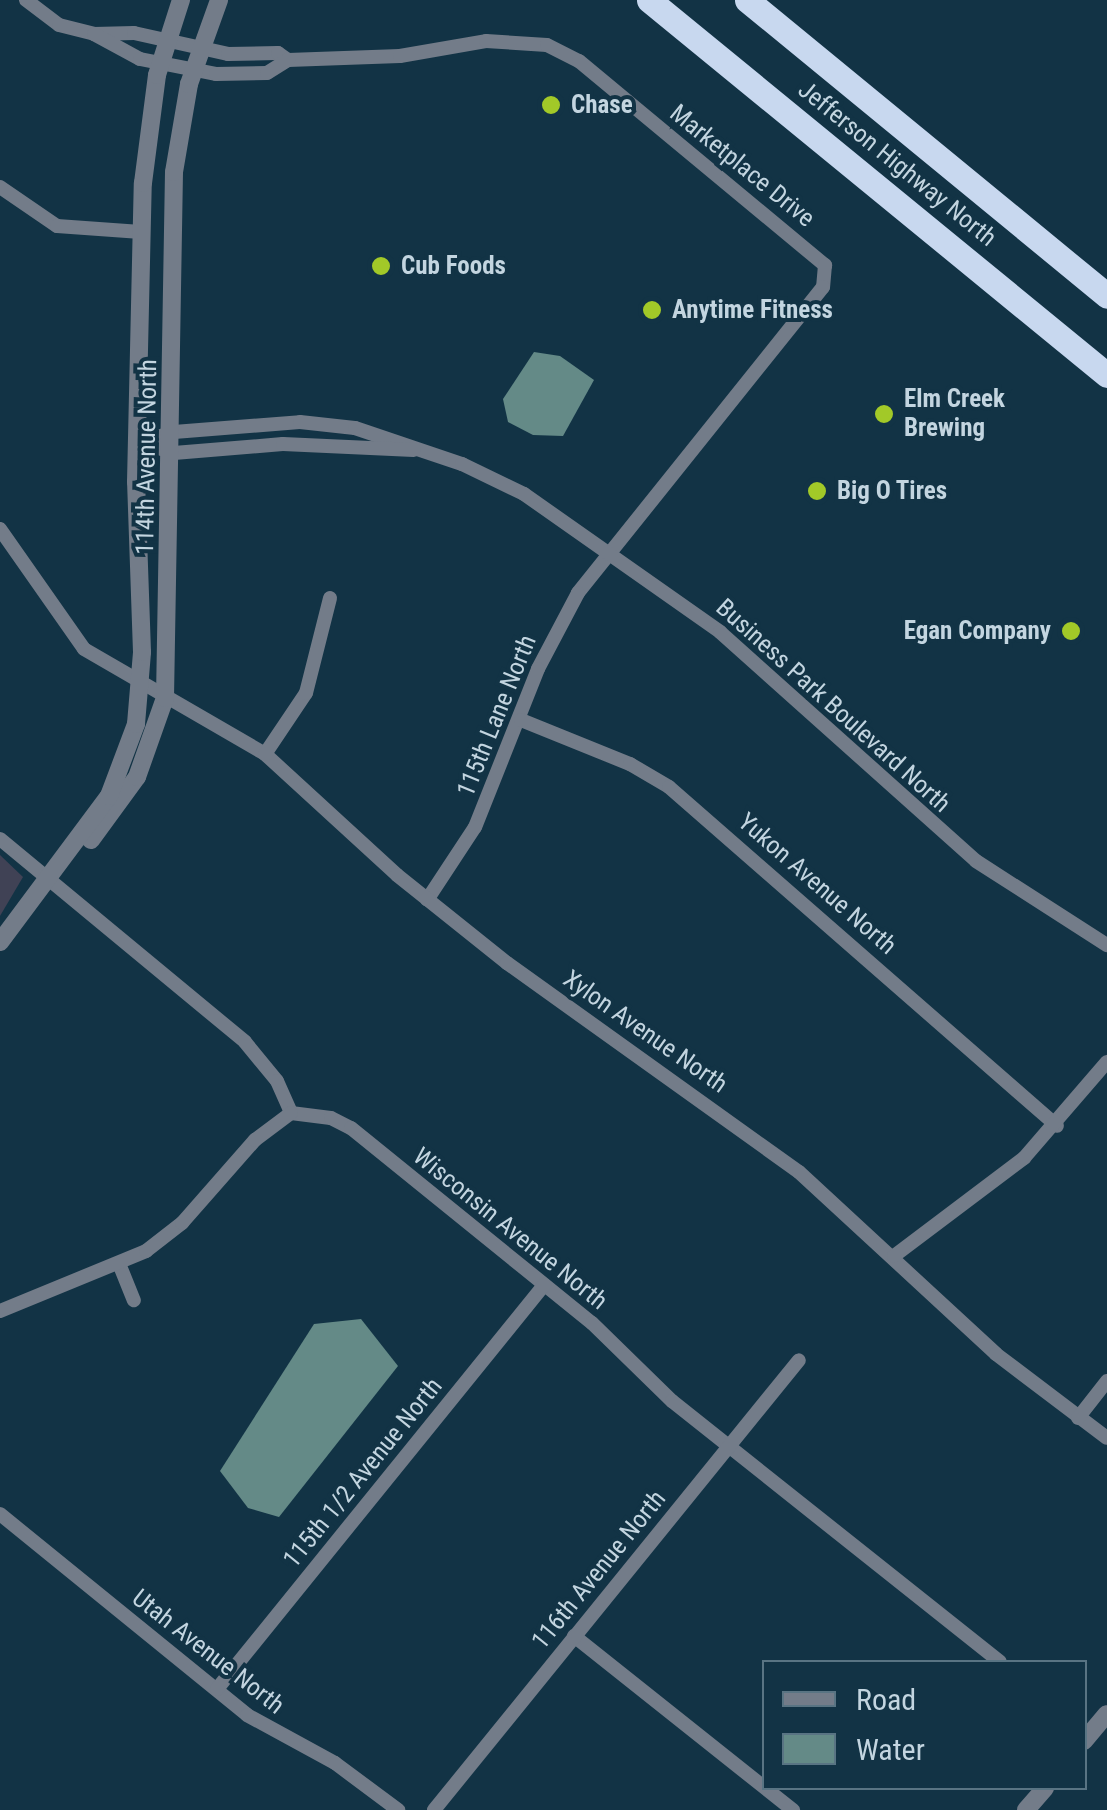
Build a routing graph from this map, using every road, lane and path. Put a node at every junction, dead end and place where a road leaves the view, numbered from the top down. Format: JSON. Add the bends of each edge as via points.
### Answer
{"nodes":[{"id":1,"x":26,"y":0,"type":"edge"},
{"id":2,"x":181,"y":0,"type":"edge"},
{"id":3,"x":219,"y":0,"type":"edge"},
{"id":4,"x":649,"y":0,"type":"edge"},
{"id":5,"x":747,"y":0,"type":"edge"},
{"id":6,"x":94,"y":34,"type":"junction"},
{"id":7,"x":166,"y":40,"type":"junction"},
{"id":8,"x":202,"y":45,"type":"junction"},
{"id":9,"x":288,"y":60,"type":"junction"},
{"id":10,"x":160,"y":64,"type":"junction"},
{"id":11,"x":193,"y":71,"type":"junction"},
{"id":12,"x":0,"y":188,"type":"edge"},
{"id":13,"x":141,"y":232,"type":"junction"},
{"id":14,"x":1107,"y":296,"type":"edge"},
{"id":15,"x":1107,"y":374,"type":"edge"},
{"id":16,"x":174,"y":432,"type":"junction"},
{"id":17,"x":140,"y":442,"type":"junction"},
{"id":18,"x":419,"y":450,"type":"junction"},
{"id":19,"x":174,"y":454,"type":"junction"},
{"id":20,"x":0,"y":528,"type":"edge"},
{"id":21,"x":610,"y":550,"type":"junction"},
{"id":22,"x":330,"y":598,"type":"dead end"},
{"id":23,"x":142,"y":684,"type":"junction"},
{"id":24,"x":165,"y":698,"type":"junction"},
{"id":25,"x":520,"y":720,"type":"junction"},
{"id":26,"x":265,"y":754,"type":"junction"},
{"id":27,"x":0,"y":838,"type":"edge"},
{"id":28,"x":48,"y":882,"type":"junction"},
{"id":29,"x":427,"y":900,"type":"junction"},
{"id":30,"x":0,"y":942,"type":"edge"},
{"id":31,"x":1107,"y":945,"type":"edge"},
{"id":32,"x":1107,"y":1062,"type":"edge"},
{"id":33,"x":291,"y":1113,"type":"junction"},
{"id":34,"x":1057,"y":1126,"type":"junction"},
{"id":35,"x":894,"y":1256,"type":"junction"},
{"id":36,"x":120,"y":1266,"type":"junction"},
{"id":37,"x":544,"y":1285,"type":"junction"},
{"id":38,"x":134,"y":1300,"type":"dead end"},
{"id":39,"x":0,"y":1311,"type":"edge"},
{"id":40,"x":798,"y":1360,"type":"dead end"},
{"id":41,"x":1107,"y":1381,"type":"edge"},
{"id":42,"x":1078,"y":1418,"type":"junction"},
{"id":43,"x":1107,"y":1438,"type":"edge"},
{"id":44,"x":729,"y":1446,"type":"junction"},
{"id":45,"x":0,"y":1514,"type":"edge"},
{"id":46,"x":574,"y":1636,"type":"junction"},
{"id":47,"x":997,"y":1660,"type":"edge"},
{"id":48,"x":217,"y":1689,"type":"junction"},
{"id":49,"x":1107,"y":1714,"type":"edge"},
{"id":50,"x":1087,"y":1734,"type":"edge"},
{"id":51,"x":762,"y":1786,"type":"edge"},
{"id":52,"x":767,"y":1790,"type":"edge"},
{"id":53,"x":1043,"y":1790,"type":"edge"},
{"id":54,"x":398,"y":1810,"type":"edge"},
{"id":55,"x":434,"y":1810,"type":"edge"},
{"id":56,"x":792,"y":1810,"type":"edge"},
{"id":57,"x":1026,"y":1810,"type":"edge"}],
"edges":[{"from":1,"to":6,"type":"street","via":[[59,25]]},
{"from":2,"to":7,"type":"street","name":"114th Avenue North"},
{"from":3,"to":8,"type":"street","name":"114th Avenue North"},
{"from":4,"to":15,"type":"highway","name":"Jefferson Highway North"},
{"from":5,"to":14,"type":"highway","name":"Jefferson Highway North"},
{"from":6,"to":7,"type":"street","name":"Marketplace Drive"},
{"from":6,"to":10,"type":"street","name":"Marketplace Drive","via":[[104,45]]},
{"from":7,"to":8,"type":"street","name":"Marketplace Drive"},
{"from":7,"to":10,"type":"street","name":"114th Avenue North"},
{"from":8,"to":9,"type":"street","name":"Marketplace Drive","via":[[228,54],[278,53]]},
{"from":8,"to":11,"type":"street","name":"114th Avenue North"},
{"from":9,"to":11,"type":"street","name":"Marketplace Drive","via":[[267,73]]},
{"from":9,"to":21,"type":"street","name":"Marketplace Drive","via":[[400,56],[486,41],[546,45],[579,61],[825,264],[823,287]]},
{"from":10,"to":11,"type":"street","name":"Marketplace Drive"},
{"from":10,"to":13,"type":"street","name":"114th Avenue North"},
{"from":11,"to":16,"type":"street","name":"114th Avenue North","via":[[173,200]]},
{"from":12,"to":13,"type":"street","via":[[57,226]]},
{"from":13,"to":17,"type":"street","name":"114th Avenue North"},
{"from":16,"to":17,"type":"street","name":"Business Park Boulevard North"},
{"from":16,"to":18,"type":"street","name":"Business Park Boulevard North","via":[[300,422],[355,428]]},
{"from":16,"to":19,"type":"street","name":"114th Avenue North"},
{"from":17,"to":19,"type":"street","name":"Business Park Boulevard North"},
{"from":17,"to":23,"type":"street","name":"114th Avenue North"},
{"from":18,"to":19,"type":"street","name":"Business Park Boulevard North","via":[[283,444]]},
{"from":18,"to":21,"type":"street","name":"Business Park Boulevard North","via":[[524,494]]},
{"from":19,"to":24,"type":"street","name":"114th Avenue North"},
{"from":20,"to":23,"type":"street","name":"Xylon Avenue North","via":[[74,638]]},
{"from":21,"to":25,"type":"street","name":"115th Lane North","via":[[563,617]]},
{"from":21,"to":31,"type":"street","name":"Business Park Boulevard North","via":[[753,659],[964,852]]},
{"from":22,"to":26,"type":"street","via":[[306,693]]},
{"from":23,"to":24,"type":"street","name":"Xylon Avenue North"},
{"from":23,"to":28,"type":"street","name":"114th Avenue North","via":[[121,774]]},
{"from":24,"to":26,"type":"street","name":"Xylon Avenue North"},
{"from":24,"to":28,"type":"street","name":"114th Avenue North","via":[[146,758],[124,798],[76,859]]},
{"from":25,"to":29,"type":"street","name":"115th Lane North","via":[[476,826]]},
{"from":25,"to":34,"type":"street","name":"Yukon Avenue North","via":[[669,787]]},
{"from":26,"to":29,"type":"street","name":"Xylon Avenue North"},
{"from":27,"to":28,"type":"street"},
{"from":28,"to":30,"type":"street","name":"114th Avenue North"},
{"from":28,"to":33,"type":"street","via":[[238,1035],[276,1081]]},
{"from":29,"to":35,"type":"street","name":"Xylon Avenue North","via":[[742,1127]]},
{"from":32,"to":34,"type":"street"},
{"from":33,"to":36,"type":"street","via":[[255,1140],[166,1238]]},
{"from":33,"to":37,"type":"street","name":"Wisconsin Avenue North","via":[[332,1118],[351,1128]]},
{"from":34,"to":35,"type":"street"},
{"from":35,"to":42,"type":"street","name":"Xylon Avenue North","via":[[996,1354]]},
{"from":36,"to":38,"type":"street"},
{"from":36,"to":39,"type":"street"},
{"from":37,"to":44,"type":"street","name":"Wisconsin Avenue North"},
{"from":37,"to":48,"type":"street","name":"115th 1/2 Avenue North"},
{"from":40,"to":44,"type":"street","name":"116th Avenue North"},
{"from":41,"to":42,"type":"street"},
{"from":42,"to":43,"type":"street","name":"Xylon Avenue North"},
{"from":44,"to":46,"type":"street","name":"116th Avenue North"},
{"from":44,"to":47,"type":"street","name":"Wisconsin Avenue North"},
{"from":45,"to":48,"type":"street","name":"Utah Avenue North"},
{"from":46,"to":51,"type":"street"},
{"from":46,"to":55,"type":"street","name":"116th Avenue North"},
{"from":48,"to":54,"type":"street","name":"Utah Avenue North"},
{"from":49,"to":50,"type":"street"},
{"from":52,"to":56,"type":"street"},
{"from":53,"to":57,"type":"street"}]}
